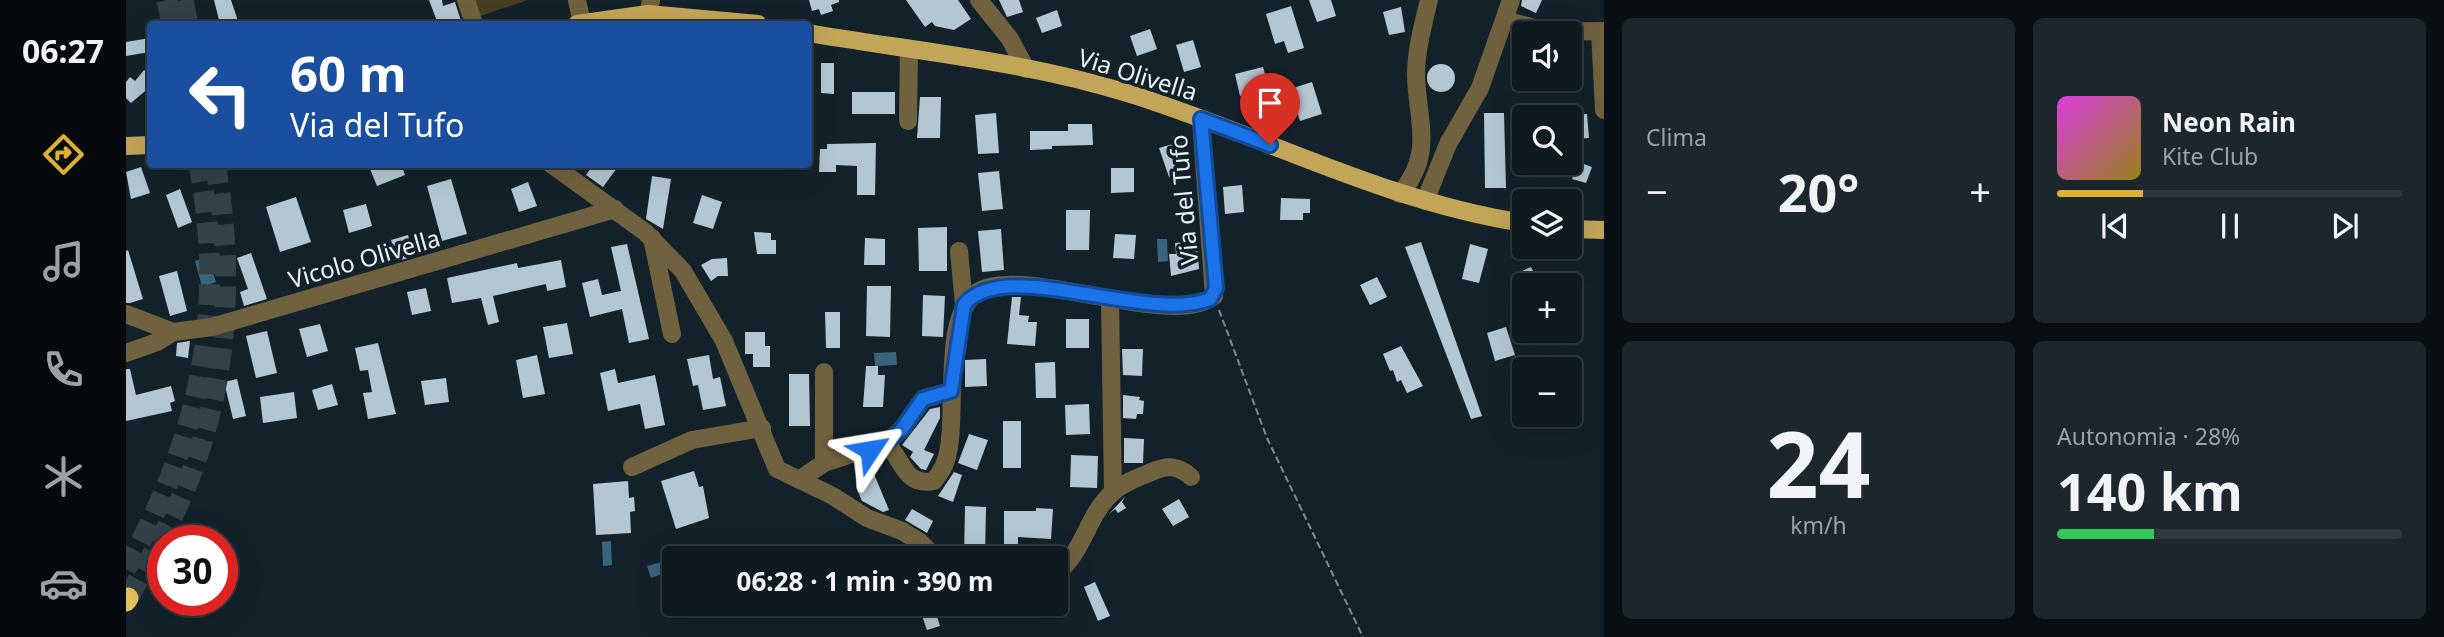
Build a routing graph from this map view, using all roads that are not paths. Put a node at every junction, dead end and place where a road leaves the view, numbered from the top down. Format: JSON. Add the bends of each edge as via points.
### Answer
{"nodes":[{"id":1,"x":466,"y":0,"type":"edge"},
{"id":2,"x":577,"y":0,"type":"edge"},
{"id":3,"x":979,"y":0,"type":"edge"},
{"id":4,"x":1429,"y":0,"type":"edge"},
{"id":5,"x":1511,"y":0,"type":"edge"},
{"id":6,"x":649,"y":7,"type":"edge"},
{"id":7,"x":1505,"y":20,"type":"junction"},
{"id":8,"x":473,"y":21,"type":"edge"},
{"id":9,"x":579,"y":21,"type":"edge"},
{"id":10,"x":591,"y":21,"type":"edge"},
{"id":11,"x":739,"y":21,"type":"edge"},
{"id":12,"x":1602,"y":31,"type":"edge"},
{"id":13,"x":812,"y":34,"type":"edge"},
{"id":14,"x":909,"y":50,"type":"junction"},
{"id":15,"x":1026,"y":69,"type":"junction"},
{"id":16,"x":1604,"y":110,"type":"edge"},
{"id":17,"x":1201,"y":119,"type":"junction"},
{"id":18,"x":908,"y":121,"type":"dead end"},
{"id":19,"x":147,"y":145,"type":"edge"},
{"id":20,"x":126,"y":146,"type":"edge"},
{"id":21,"x":557,"y":168,"type":"edge"},
{"id":22,"x":1401,"y":194,"type":"junction"},
{"id":23,"x":1425,"y":201,"type":"junction"},
{"id":24,"x":615,"y":209,"type":"junction"},
{"id":25,"x":1512,"y":220,"type":"edge"},
{"id":26,"x":1582,"y":229,"type":"edge"},
{"id":27,"x":1604,"y":230,"type":"edge"},
{"id":28,"x":652,"y":238,"type":"junction"},
{"id":29,"x":959,"y":251,"type":"dead end"},
{"id":30,"x":1110,"y":299,"type":"junction"},
{"id":31,"x":964,"y":305,"type":"junction"},
{"id":32,"x":126,"y":314,"type":"edge"},
{"id":33,"x":173,"y":332,"type":"junction"},
{"id":34,"x":673,"y":334,"type":"dead end"},
{"id":35,"x":126,"y":353,"type":"edge"},
{"id":36,"x":824,"y":372,"type":"dead end"},
{"id":37,"x":951,"y":391,"type":"junction"},
{"id":38,"x":762,"y":428,"type":"junction"},
{"id":39,"x":886,"y":443,"type":"junction"},
{"id":40,"x":824,"y":463,"type":"junction"},
{"id":41,"x":632,"y":467,"type":"dead end"},
{"id":42,"x":1191,"y":477,"type":"dead end"},
{"id":43,"x":799,"y":480,"type":"junction"},
{"id":44,"x":1113,"y":492,"type":"junction"},
{"id":45,"x":922,"y":546,"type":"edge"},
{"id":46,"x":1068,"y":562,"type":"edge"}],
"edges":[{"from":1,"to":8,"type":"street"},
{"from":2,"to":9,"type":"street"},
{"from":3,"to":15,"type":"street","via":[[1014,44]]},
{"from":4,"to":22,"type":"street","via":[[1416,76],[1423,136],[1420,159]]},
{"from":5,"to":7,"type":"street"},
{"from":6,"to":10,"type":"main road"},
{"from":6,"to":11,"type":"main road"},
{"from":7,"to":12,"type":"street","via":[[1549,32]]},
{"from":7,"to":23,"type":"street","via":[[1480,88],[1448,144]]},
{"from":12,"to":16,"type":"street"},
{"from":13,"to":14,"type":"main road","name":"Via Olivella"},
{"from":14,"to":15,"type":"main road","name":"Via Olivella"},
{"from":14,"to":18,"type":"street"},
{"from":15,"to":17,"type":"main road","name":"Via Olivella","via":[[1125,92]]},
{"from":17,"to":22,"type":"main road","name":"Via Olivella"},
{"from":17,"to":30,"type":"street","name":"Via del Tufo","via":[[1214,296],[1176,304]]},
{"from":19,"to":20,"type":"main road"},
{"from":21,"to":24,"type":"street"},
{"from":22,"to":23,"type":"main road","name":"Via Olivella"},
{"from":23,"to":25,"type":"main road","name":"Via Olivella"},
{"from":24,"to":28,"type":"street"},
{"from":24,"to":33,"type":"street","name":"Vicolo Olivella","via":[[212,327]]},
{"from":26,"to":27,"type":"main road"},
{"from":28,"to":34,"type":"street"},
{"from":28,"to":38,"type":"street","via":[[700,297]]},
{"from":29,"to":31,"type":"street"},
{"from":30,"to":31,"type":"street","name":"Via del Tufo","via":[[1007,285],[983,290]]},
{"from":30,"to":44,"type":"street"},
{"from":31,"to":37,"type":"street"},
{"from":32,"to":33,"type":"street","name":"Vicolo Olivella"},
{"from":33,"to":35,"type":"street"},
{"from":36,"to":40,"type":"street"},
{"from":37,"to":39,"type":"street","via":[[923,399]]},
{"from":37,"to":39,"type":"street","via":[[950,440],[945,464],[933,481],[912,479]]},
{"from":38,"to":41,"type":"street","via":[[692,440]]},
{"from":38,"to":43,"type":"street","via":[[777,469]]},
{"from":39,"to":40,"type":"street"},
{"from":40,"to":43,"type":"street"},
{"from":42,"to":44,"type":"street","via":[[1181,469],[1166,467]]},
{"from":43,"to":45,"type":"street","via":[[867,518],[906,533]]},
{"from":44,"to":46,"type":"street"}]}
